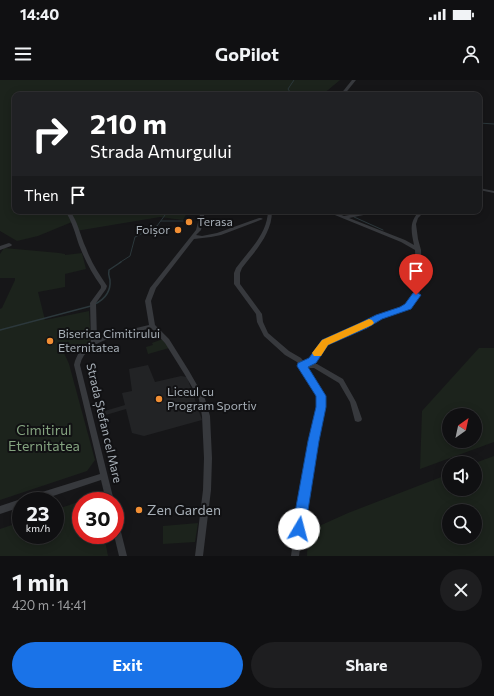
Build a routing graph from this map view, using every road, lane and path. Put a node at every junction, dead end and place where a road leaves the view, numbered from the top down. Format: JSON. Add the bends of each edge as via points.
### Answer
{"nodes":[{"id":1,"x":354,"y":80,"type":"edge"},
{"id":2,"x":344,"y":92,"type":"edge"},
{"id":3,"x":482,"y":190,"type":"edge"},
{"id":4,"x":494,"y":192,"type":"edge"},
{"id":5,"x":70,"y":214,"type":"edge"},
{"id":6,"x":202,"y":214,"type":"edge"},
{"id":7,"x":270,"y":214,"type":"edge"},
{"id":8,"x":336,"y":214,"type":"edge"},
{"id":9,"x":362,"y":214,"type":"edge"},
{"id":10,"x":420,"y":214,"type":"edge"},
{"id":11,"x":345,"y":217,"type":"junction"},
{"id":12,"x":261,"y":219,"type":"dead end"},
{"id":13,"x":193,"y":237,"type":"junction"},
{"id":14,"x":9,"y":245,"type":"dead end"},
{"id":15,"x":0,"y":248,"type":"edge"},
{"id":16,"x":418,"y":250,"type":"junction"},
{"id":17,"x":152,"y":326,"type":"junction"},
{"id":18,"x":94,"y":342,"type":"junction"},
{"id":19,"x":302,"y":366,"type":"junction"},
{"id":20,"x":358,"y":420,"type":"dead end"},
{"id":21,"x":104,"y":476,"type":"junction"},
{"id":22,"x":54,"y":492,"type":"edge"},
{"id":23,"x":108,"y":492,"type":"edge"},
{"id":24,"x":12,"y":506,"type":"edge"},
{"id":25,"x":0,"y":510,"type":"edge"},
{"id":26,"x":120,"y":544,"type":"edge"},
{"id":27,"x":123,"y":556,"type":"edge"},
{"id":28,"x":199,"y":556,"type":"edge"},
{"id":29,"x":295,"y":556,"type":"edge"}],
"edges":[{"from":1,"to":2,"type":"street"},
{"from":3,"to":4,"type":"street"},
{"from":5,"to":18,"type":"street","via":[[80,241],[104,286],[94,303]]},
{"from":6,"to":13,"type":"street","via":[[198,230]]},
{"from":7,"to":19,"type":"street","via":[[270,222],[264,234],[239,268],[237,284],[259,314],[266,334],[299,360]]},
{"from":8,"to":11,"type":"street"},
{"from":9,"to":11,"type":"street"},
{"from":10,"to":16,"type":"street","via":[[414,224]]},
{"from":11,"to":16,"type":"street"},
{"from":12,"to":13,"type":"street","via":[[214,235]]},
{"from":13,"to":17,"type":"street","via":[[150,294],[148,307]]},
{"from":14,"to":15,"type":"street"},
{"from":16,"to":19,"type":"street","via":[[416,297],[408,306],[325,342],[312,360]]},
{"from":17,"to":18,"type":"street"},
{"from":17,"to":28,"type":"street","via":[[167,341],[187,373],[202,399],[206,416],[208,482]]},
{"from":18,"to":21,"type":"street","name":"Strada Ștefan cel Mare","via":[[77,360],[77,365]]},
{"from":19,"to":20,"type":"street","via":[[315,366],[341,381],[353,402]]},
{"from":19,"to":29,"type":"street","via":[[321,396],[321,407]]},
{"from":21,"to":22,"type":"street"},
{"from":21,"to":23,"type":"street","name":"Strada Ștefan cel Mare"},
{"from":24,"to":25,"type":"street"},
{"from":26,"to":27,"type":"street"}]}
